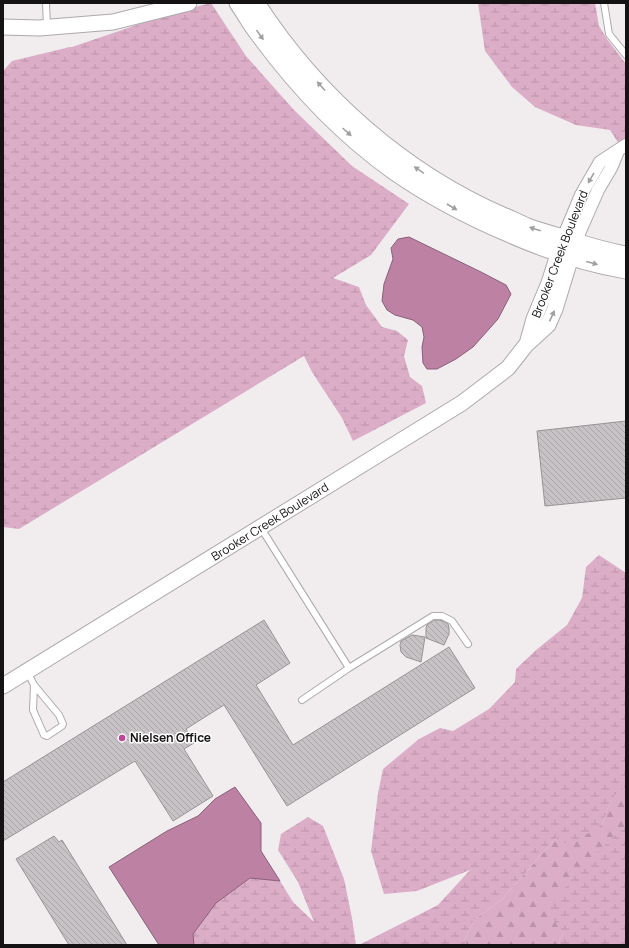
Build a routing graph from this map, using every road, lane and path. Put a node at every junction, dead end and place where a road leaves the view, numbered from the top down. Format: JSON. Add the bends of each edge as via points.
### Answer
{"nodes":[{"id":1,"x":46,"y":3,"type":"edge"},
{"id":2,"x":189,"y":3,"type":"edge"},
{"id":3,"x":238,"y":3,"type":"edge"},
{"id":4,"x":256,"y":3,"type":"edge"},
{"id":5,"x":604,"y":3,"type":"edge"},
{"id":6,"x":3,"y":27,"type":"edge"},
{"id":7,"x":47,"y":27,"type":"junction"},
{"id":8,"x":626,"y":55,"type":"edge"},
{"id":9,"x":622,"y":148,"type":"edge"},
{"id":10,"x":567,"y":248,"type":"junction"},
{"id":11,"x":626,"y":255,"type":"edge"},
{"id":12,"x":626,"y":270,"type":"edge"},
{"id":13,"x":261,"y":528,"type":"junction"},
{"id":14,"x":468,"y":644,"type":"dead end"},
{"id":15,"x":349,"y":668,"type":"junction"},
{"id":16,"x":27,"y":671,"type":"junction"},
{"id":17,"x":34,"y":685,"type":"junction"},
{"id":18,"x":3,"y":686,"type":"edge"},
{"id":19,"x":302,"y":700,"type":"dead end"}],
"edges":[{"from":1,"to":7,"type":"lane"},
{"from":2,"to":7,"type":"street","via":[[113,22]]},
{"from":3,"to":10,"type":"main road","one_way":true,"via":[[285,68],[313,100],[383,162],[429,194],[484,223],[524,240]]},
{"from":10,"to":4,"type":"main road","one_way":true,"via":[[437,182],[370,133],[326,92],[296,58]]},
{"from":5,"to":8,"type":"lane","via":[[609,34]]},
{"from":6,"to":7,"type":"street"},
{"from":9,"to":10,"type":"street","name":"Brooker Creek Boulevard","via":[[598,190],[580,231]]},
{"from":10,"to":11,"type":"main road"},
{"from":10,"to":12,"type":"main road","one_way":true,"via":[[608,267]]},
{"from":10,"to":13,"type":"street","name":"Brooker Creek Boulevard","via":[[549,283],[526,345],[508,368],[462,404]]},
{"from":13,"to":15,"type":"lane"},
{"from":13,"to":16,"type":"street","name":"Brooker Creek Boulevard"},
{"from":14,"to":15,"type":"lane","via":[[452,621],[442,616],[432,616]]},
{"from":15,"to":19,"type":"lane"},
{"from":16,"to":17,"type":"lane"},
{"from":16,"to":18,"type":"street","name":"Brooker Creek Boulevard"},
{"from":17,"to":17,"type":"lane","via":[[63,724],[47,736],[44,735],[33,710]]}]}
